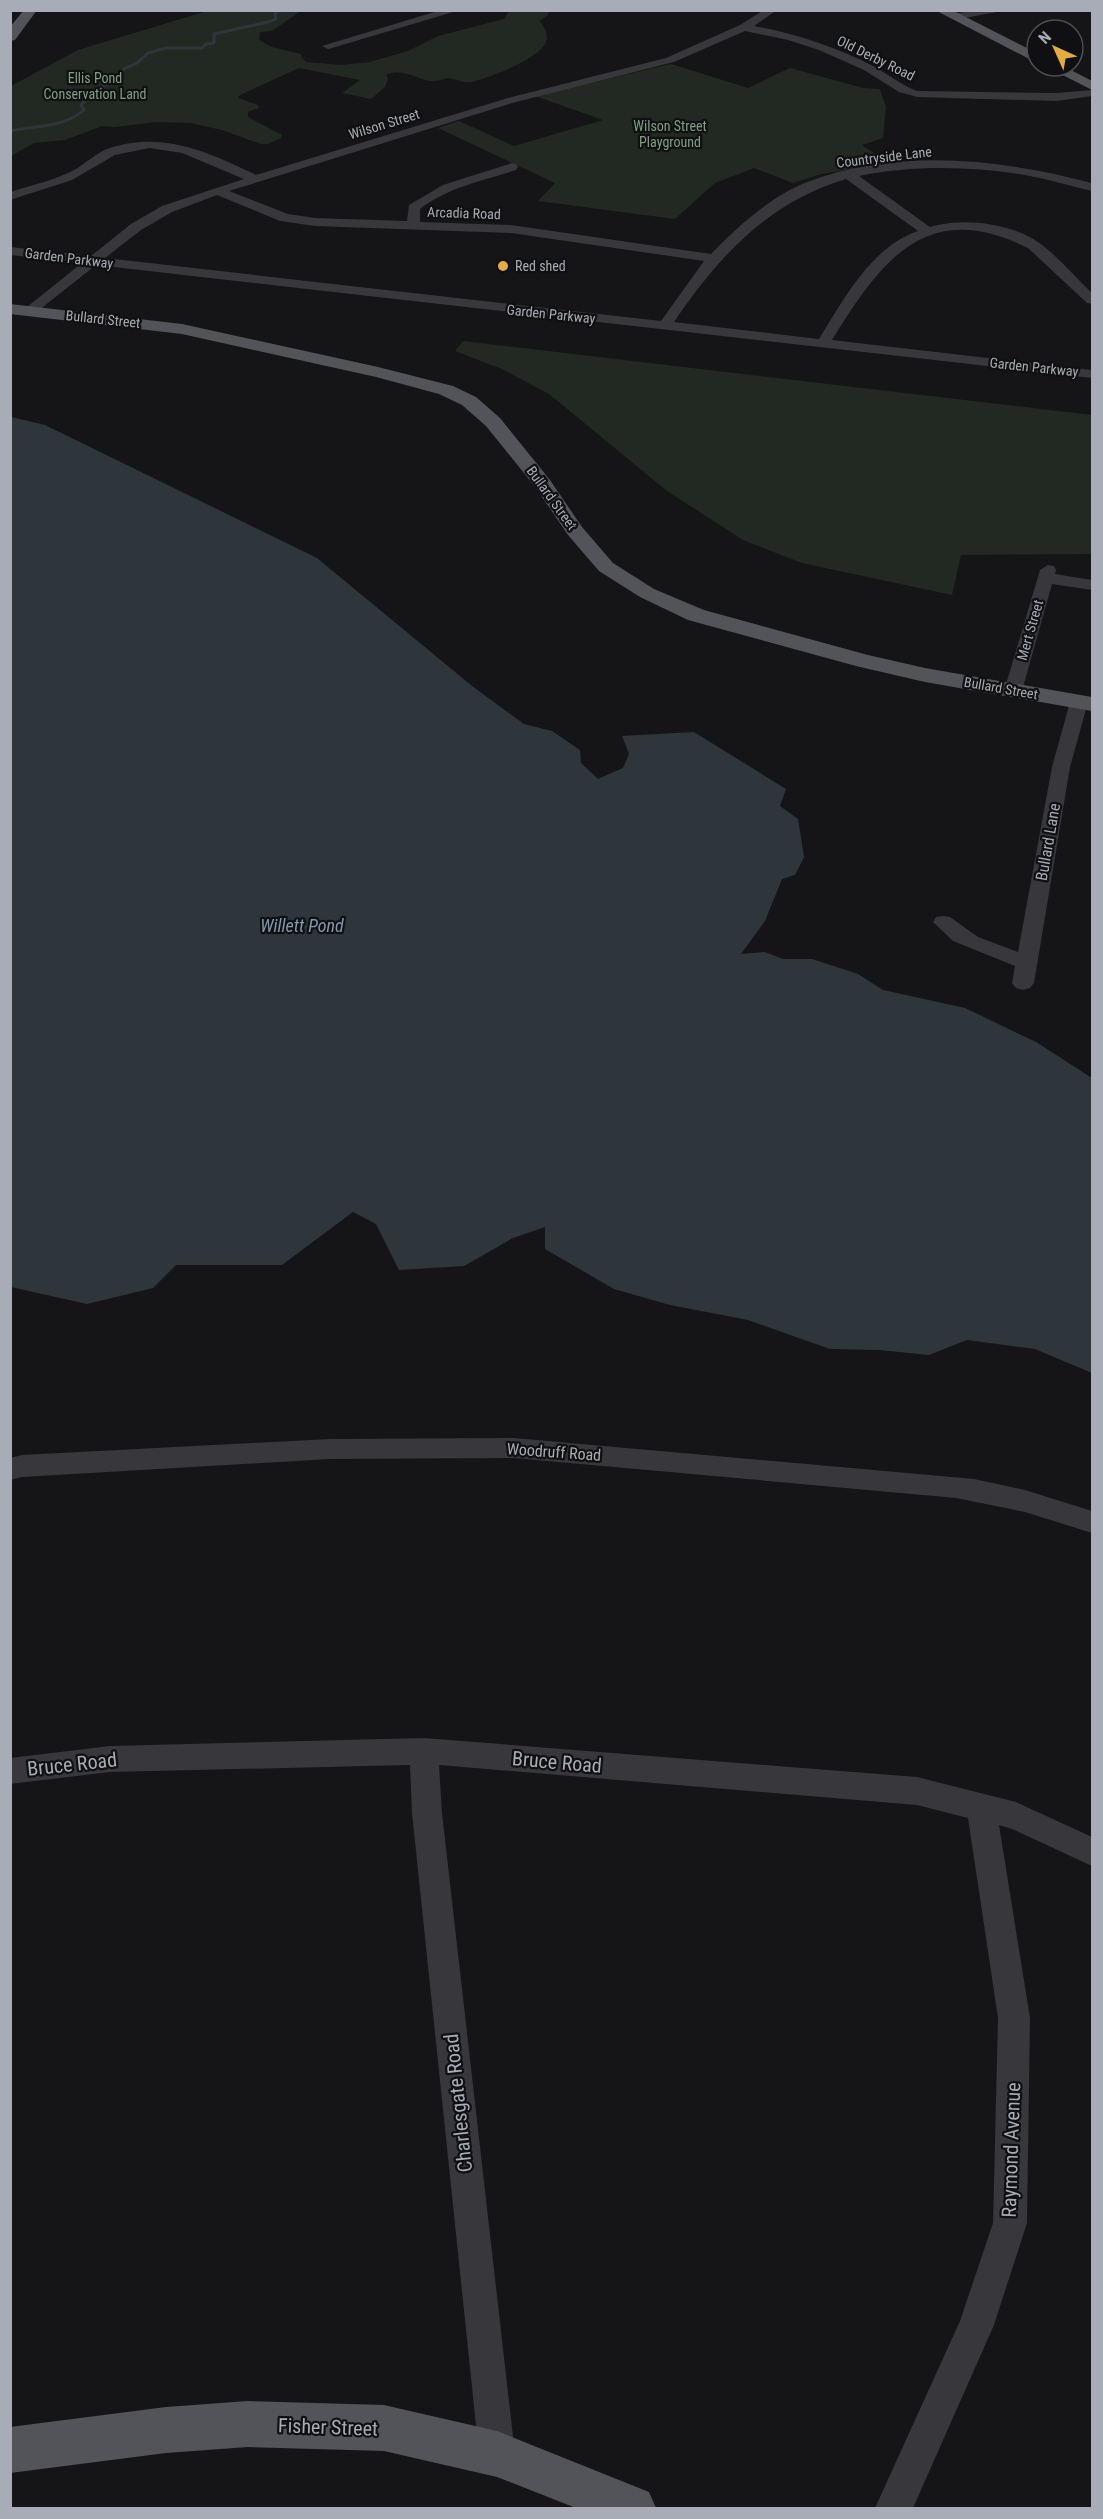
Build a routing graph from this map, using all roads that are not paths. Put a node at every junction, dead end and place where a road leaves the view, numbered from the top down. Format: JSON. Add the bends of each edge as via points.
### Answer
{"nodes":[{"id":1,"x":32,"y":10,"type":"edge"},
{"id":2,"x":455,"y":10,"type":"edge"},
{"id":3,"x":771,"y":10,"type":"edge"},
{"id":4,"x":1002,"y":10,"type":"edge"},
{"id":5,"x":947,"y":14,"type":"edge"},
{"id":6,"x":744,"y":27,"type":"junction"},
{"id":7,"x":10,"y":37,"type":"edge"},
{"id":8,"x":328,"y":45,"type":"dead end"},
{"id":9,"x":1025,"y":52,"type":"edge"},
{"id":10,"x":1074,"y":78,"type":"edge"},
{"id":11,"x":1092,"y":88,"type":"edge"},
{"id":12,"x":512,"y":167,"type":"dead end"},
{"id":13,"x":849,"y":175,"type":"junction"},
{"id":14,"x":255,"y":179,"type":"junction"},
{"id":15,"x":1092,"y":187,"type":"edge"},
{"id":16,"x":217,"y":191,"type":"junction"},
{"id":17,"x":10,"y":196,"type":"edge"},
{"id":18,"x":413,"y":226,"type":"junction"},
{"id":19,"x":926,"y":230,"type":"junction"},
{"id":20,"x":10,"y":252,"type":"edge"},
{"id":21,"x":713,"y":258,"type":"junction"},
{"id":22,"x":94,"y":261,"type":"junction"},
{"id":23,"x":1092,"y":300,"type":"edge"},
{"id":24,"x":20,"y":310,"type":"edge"},
{"id":25,"x":664,"y":326,"type":"junction"},
{"id":26,"x":823,"y":343,"type":"junction"},
{"id":27,"x":1092,"y":374,"type":"edge"},
{"id":28,"x":1092,"y":585,"type":"edge"},
{"id":29,"x":1013,"y":691,"type":"junction"},
{"id":30,"x":1086,"y":703,"type":"edge"},
{"id":31,"x":943,"y":922,"type":"dead end"},
{"id":32,"x":10,"y":1468,"type":"edge"},
{"id":33,"x":1092,"y":1522,"type":"edge"},
{"id":34,"x":424,"y":1751,"type":"junction"},
{"id":35,"x":10,"y":1771,"type":"edge"},
{"id":36,"x":981,"y":1808,"type":"junction"},
{"id":37,"x":1092,"y":1852,"type":"edge"},
{"id":38,"x":10,"y":2450,"type":"edge"},
{"id":39,"x":497,"y":2454,"type":"junction"},
{"id":40,"x":633,"y":2508,"type":"edge"},
{"id":41,"x":894,"y":2508,"type":"edge"}],
"edges":[{"from":1,"to":7,"type":"main road"},
{"from":2,"to":8,"type":"street"},
{"from":3,"to":6,"type":"street","name":"Wilson Street"},
{"from":4,"to":5,"type":"street"},
{"from":5,"to":9,"type":"main road"},
{"from":6,"to":11,"type":"street","name":"Old Derby Road","via":[[809,42],[867,68],[906,92],[931,96],[1057,97]]},
{"from":6,"to":14,"type":"street","name":"Wilson Street","via":[[670,60],[513,100]]},
{"from":10,"to":11,"type":"main road"},
{"from":12,"to":18,"type":"street","via":[[421,202],[412,214]]},
{"from":13,"to":15,"type":"street","name":"Countryside Lane","via":[[925,165],[983,166]]},
{"from":13,"to":19,"type":"street"},
{"from":13,"to":21,"type":"street","name":"Countryside Lane","via":[[808,187],[773,209]]},
{"from":14,"to":16,"type":"street","name":"Wilson Street"},
{"from":14,"to":17,"type":"street","via":[[188,149],[134,146],[107,153],[75,175]]},
{"from":16,"to":18,"type":"street","name":"Arcadia Road","via":[[285,218]]},
{"from":16,"to":22,"type":"street","name":"Wilson Street","via":[[145,221]]},
{"from":18,"to":21,"type":"street","name":"Arcadia Road","via":[[511,229]]},
{"from":19,"to":23,"type":"street","via":[[973,226],[1008,233],[1033,245]]},
{"from":19,"to":26,"type":"street","via":[[906,240],[876,265]]},
{"from":20,"to":22,"type":"street","name":"Garden Parkway"},
{"from":21,"to":25,"type":"street","name":"Countryside Lane"},
{"from":22,"to":24,"type":"street","name":"Wilson Street"},
{"from":22,"to":25,"type":"street","name":"Garden Parkway"},
{"from":24,"to":29,"type":"main road","name":"Bullard Street","via":[[182,329],[446,390],[469,401],[493,422],[606,567],[647,593],[696,615],[794,643],[925,675]]},
{"from":25,"to":26,"type":"street","name":"Garden Parkway"},
{"from":26,"to":27,"type":"street","name":"Garden Parkway"},
{"from":28,"to":29,"type":"street","name":"Mert Street","via":[[1047,574]]},
{"from":29,"to":30,"type":"main road","name":"Bullard Street"},
{"from":30,"to":31,"type":"street","name":"Bullard Lane","via":[[1061,767],[1024,973],[1004,952],[981,946],[949,930]]},
{"from":32,"to":33,"type":"street","name":"Woodruff Road","via":[[330,1449],[514,1448],[956,1487],[1008,1495]]},
{"from":34,"to":35,"type":"street","name":"Bruce Road","via":[[110,1759]]},
{"from":34,"to":36,"type":"street","name":"Bruce Road","via":[[916,1791]]},
{"from":34,"to":39,"type":"street","name":"Charlesgate Road","via":[[427,1813]]},
{"from":36,"to":37,"type":"street","name":"Bruce Road","via":[[1016,1816]]},
{"from":36,"to":41,"type":"street","name":"Raymond Avenue","via":[[1014,2018],[1010,2223],[976,2325]]},
{"from":38,"to":39,"type":"main road","name":"Fisher Street","via":[[248,2424],[384,2428]]},
{"from":39,"to":40,"type":"main road","name":"Fisher Street"}]}
